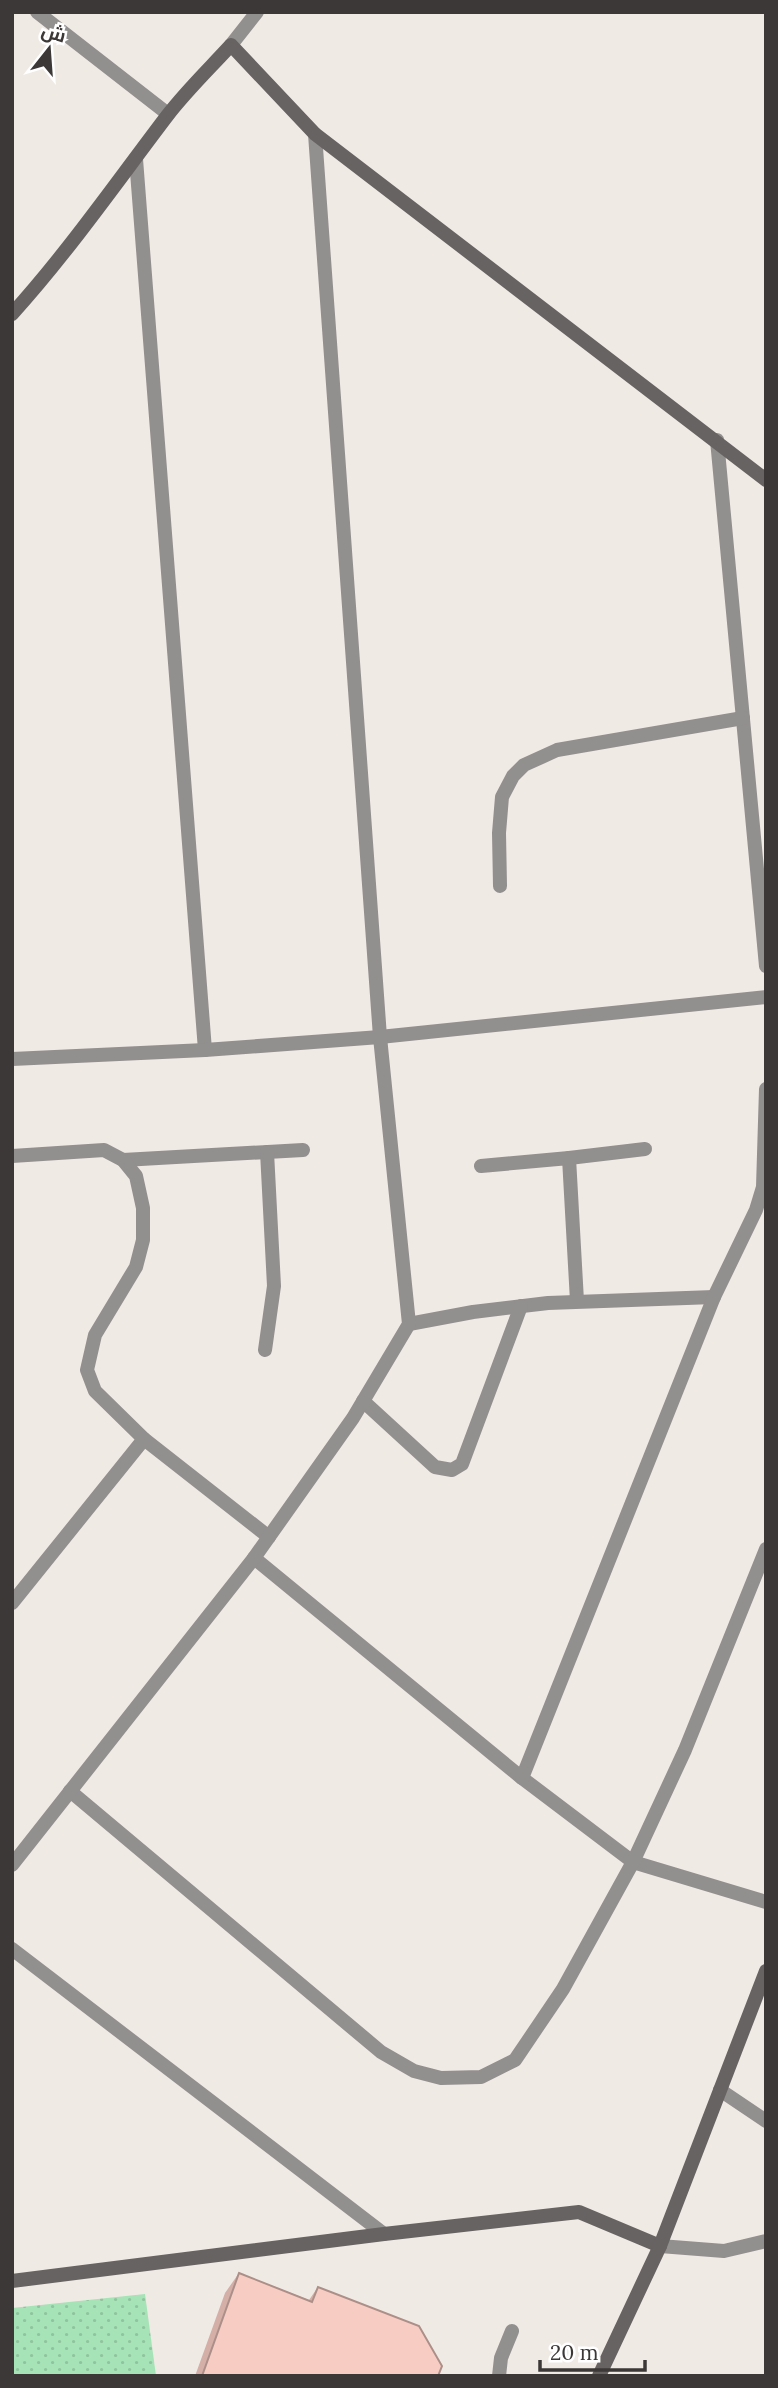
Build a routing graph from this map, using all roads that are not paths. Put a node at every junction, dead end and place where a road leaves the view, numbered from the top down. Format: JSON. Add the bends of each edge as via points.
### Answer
{"nodes":[{"id":1,"x":37,"y":12,"type":"edge"},
{"id":2,"x":257,"y":12,"type":"edge"},
{"id":3,"x":231,"y":45,"type":"junction"},
{"id":4,"x":168,"y":114,"type":"junction"},
{"id":5,"x":315,"y":134,"type":"junction"},
{"id":6,"x":136,"y":159,"type":"junction"},
{"id":7,"x":12,"y":314,"type":"edge"},
{"id":8,"x":717,"y":440,"type":"junction"},
{"id":9,"x":766,"y":480,"type":"edge"},
{"id":10,"x":743,"y":718,"type":"junction"},
{"id":11,"x":761,"y":869,"type":"edge"},
{"id":12,"x":500,"y":886,"type":"dead end"},
{"id":13,"x":766,"y":966,"type":"edge"},
{"id":14,"x":766,"y":996,"type":"edge"},
{"id":15,"x":380,"y":1037,"type":"junction"},
{"id":16,"x":205,"y":1051,"type":"junction"},
{"id":17,"x":12,"y":1059,"type":"edge"},
{"id":18,"x":766,"y":1089,"type":"edge"},
{"id":19,"x":645,"y":1149,"type":"dead end"},
{"id":20,"x":303,"y":1150,"type":"dead end"},
{"id":21,"x":267,"y":1152,"type":"junction"},
{"id":22,"x":12,"y":1156,"type":"edge"},
{"id":23,"x":569,"y":1158,"type":"junction"},
{"id":24,"x":123,"y":1160,"type":"junction"},
{"id":25,"x":481,"y":1166,"type":"dead end"},
{"id":26,"x":761,"y":1212,"type":"edge"},
{"id":27,"x":715,"y":1297,"type":"junction"},
{"id":28,"x":577,"y":1301,"type":"junction"},
{"id":29,"x":521,"y":1306,"type":"junction"},
{"id":30,"x":409,"y":1324,"type":"junction"},
{"id":31,"x":265,"y":1350,"type":"dead end"},
{"id":32,"x":363,"y":1401,"type":"junction"},
{"id":33,"x":144,"y":1438,"type":"junction"},
{"id":34,"x":269,"y":1536,"type":"junction"},
{"id":35,"x":766,"y":1549,"type":"edge"},
{"id":36,"x":254,"y":1558,"type":"junction"},
{"id":37,"x":12,"y":1603,"type":"edge"},
{"id":38,"x":522,"y":1778,"type":"junction"},
{"id":39,"x":70,"y":1791,"type":"junction"},
{"id":40,"x":633,"y":1862,"type":"junction"},
{"id":41,"x":12,"y":1865,"type":"edge"},
{"id":42,"x":766,"y":1902,"type":"edge"},
{"id":43,"x":12,"y":1949,"type":"edge"},
{"id":44,"x":766,"y":1971,"type":"edge"},
{"id":45,"x":720,"y":2090,"type":"junction"},
{"id":46,"x":766,"y":2120,"type":"edge"},
{"id":47,"x":384,"y":2234,"type":"junction"},
{"id":48,"x":766,"y":2241,"type":"edge"},
{"id":49,"x":660,"y":2246,"type":"junction"},
{"id":50,"x":12,"y":2281,"type":"edge"},
{"id":51,"x":512,"y":2332,"type":"dead end"},
{"id":52,"x":499,"y":2376,"type":"edge"},
{"id":53,"x":599,"y":2376,"type":"edge"}],
"edges":[{"from":1,"to":4,"type":"street"},
{"from":2,"to":3,"type":"street"},
{"from":3,"to":4,"type":"street"},
{"from":3,"to":5,"type":"street"},
{"from":4,"to":6,"type":"street"},
{"from":5,"to":8,"type":"street"},
{"from":5,"to":15,"type":"street"},
{"from":6,"to":7,"type":"street"},
{"from":6,"to":16,"type":"street"},
{"from":8,"to":9,"type":"street"},
{"from":8,"to":10,"type":"street"},
{"from":10,"to":11,"type":"street"},
{"from":10,"to":12,"type":"street","via":[[557,750],[524,765],[502,797]]},
{"from":11,"to":13,"type":"street"},
{"from":14,"to":15,"type":"street"},
{"from":15,"to":16,"type":"street"},
{"from":15,"to":30,"type":"street"},
{"from":16,"to":17,"type":"street"},
{"from":18,"to":26,"type":"street"},
{"from":19,"to":23,"type":"street"},
{"from":20,"to":21,"type":"street"},
{"from":21,"to":24,"type":"street"},
{"from":21,"to":31,"type":"street","via":[[274,1286]]},
{"from":22,"to":24,"type":"street","via":[[104,1150]]},
{"from":23,"to":25,"type":"street"},
{"from":23,"to":28,"type":"street"},
{"from":24,"to":33,"type":"street","via":[[136,1176],[143,1240],[136,1267],[94,1335],[87,1370],[95,1391]]},
{"from":26,"to":27,"type":"street"},
{"from":27,"to":28,"type":"street"},
{"from":27,"to":38,"type":"street"},
{"from":28,"to":29,"type":"street"},
{"from":29,"to":30,"type":"street"},
{"from":29,"to":32,"type":"street","via":[[462,1464],[452,1470],[435,1467]]},
{"from":30,"to":32,"type":"street"},
{"from":32,"to":34,"type":"street"},
{"from":33,"to":34,"type":"street"},
{"from":33,"to":37,"type":"street"},
{"from":34,"to":36,"type":"street"},
{"from":35,"to":40,"type":"street","via":[[685,1750]]},
{"from":36,"to":38,"type":"street"},
{"from":36,"to":39,"type":"street"},
{"from":38,"to":40,"type":"street"},
{"from":39,"to":40,"type":"street","via":[[381,2052],[414,2071],[441,2078],[481,2077],[516,2060],[564,1989]]},
{"from":39,"to":41,"type":"street"},
{"from":40,"to":42,"type":"street"},
{"from":43,"to":47,"type":"street"},
{"from":44,"to":45,"type":"street"},
{"from":45,"to":46,"type":"street"},
{"from":45,"to":49,"type":"street"},
{"from":47,"to":49,"type":"street","via":[[579,2212]]},
{"from":47,"to":50,"type":"street"},
{"from":48,"to":49,"type":"street","via":[[724,2251]]},
{"from":49,"to":53,"type":"street"},
{"from":51,"to":52,"type":"street"}]}
